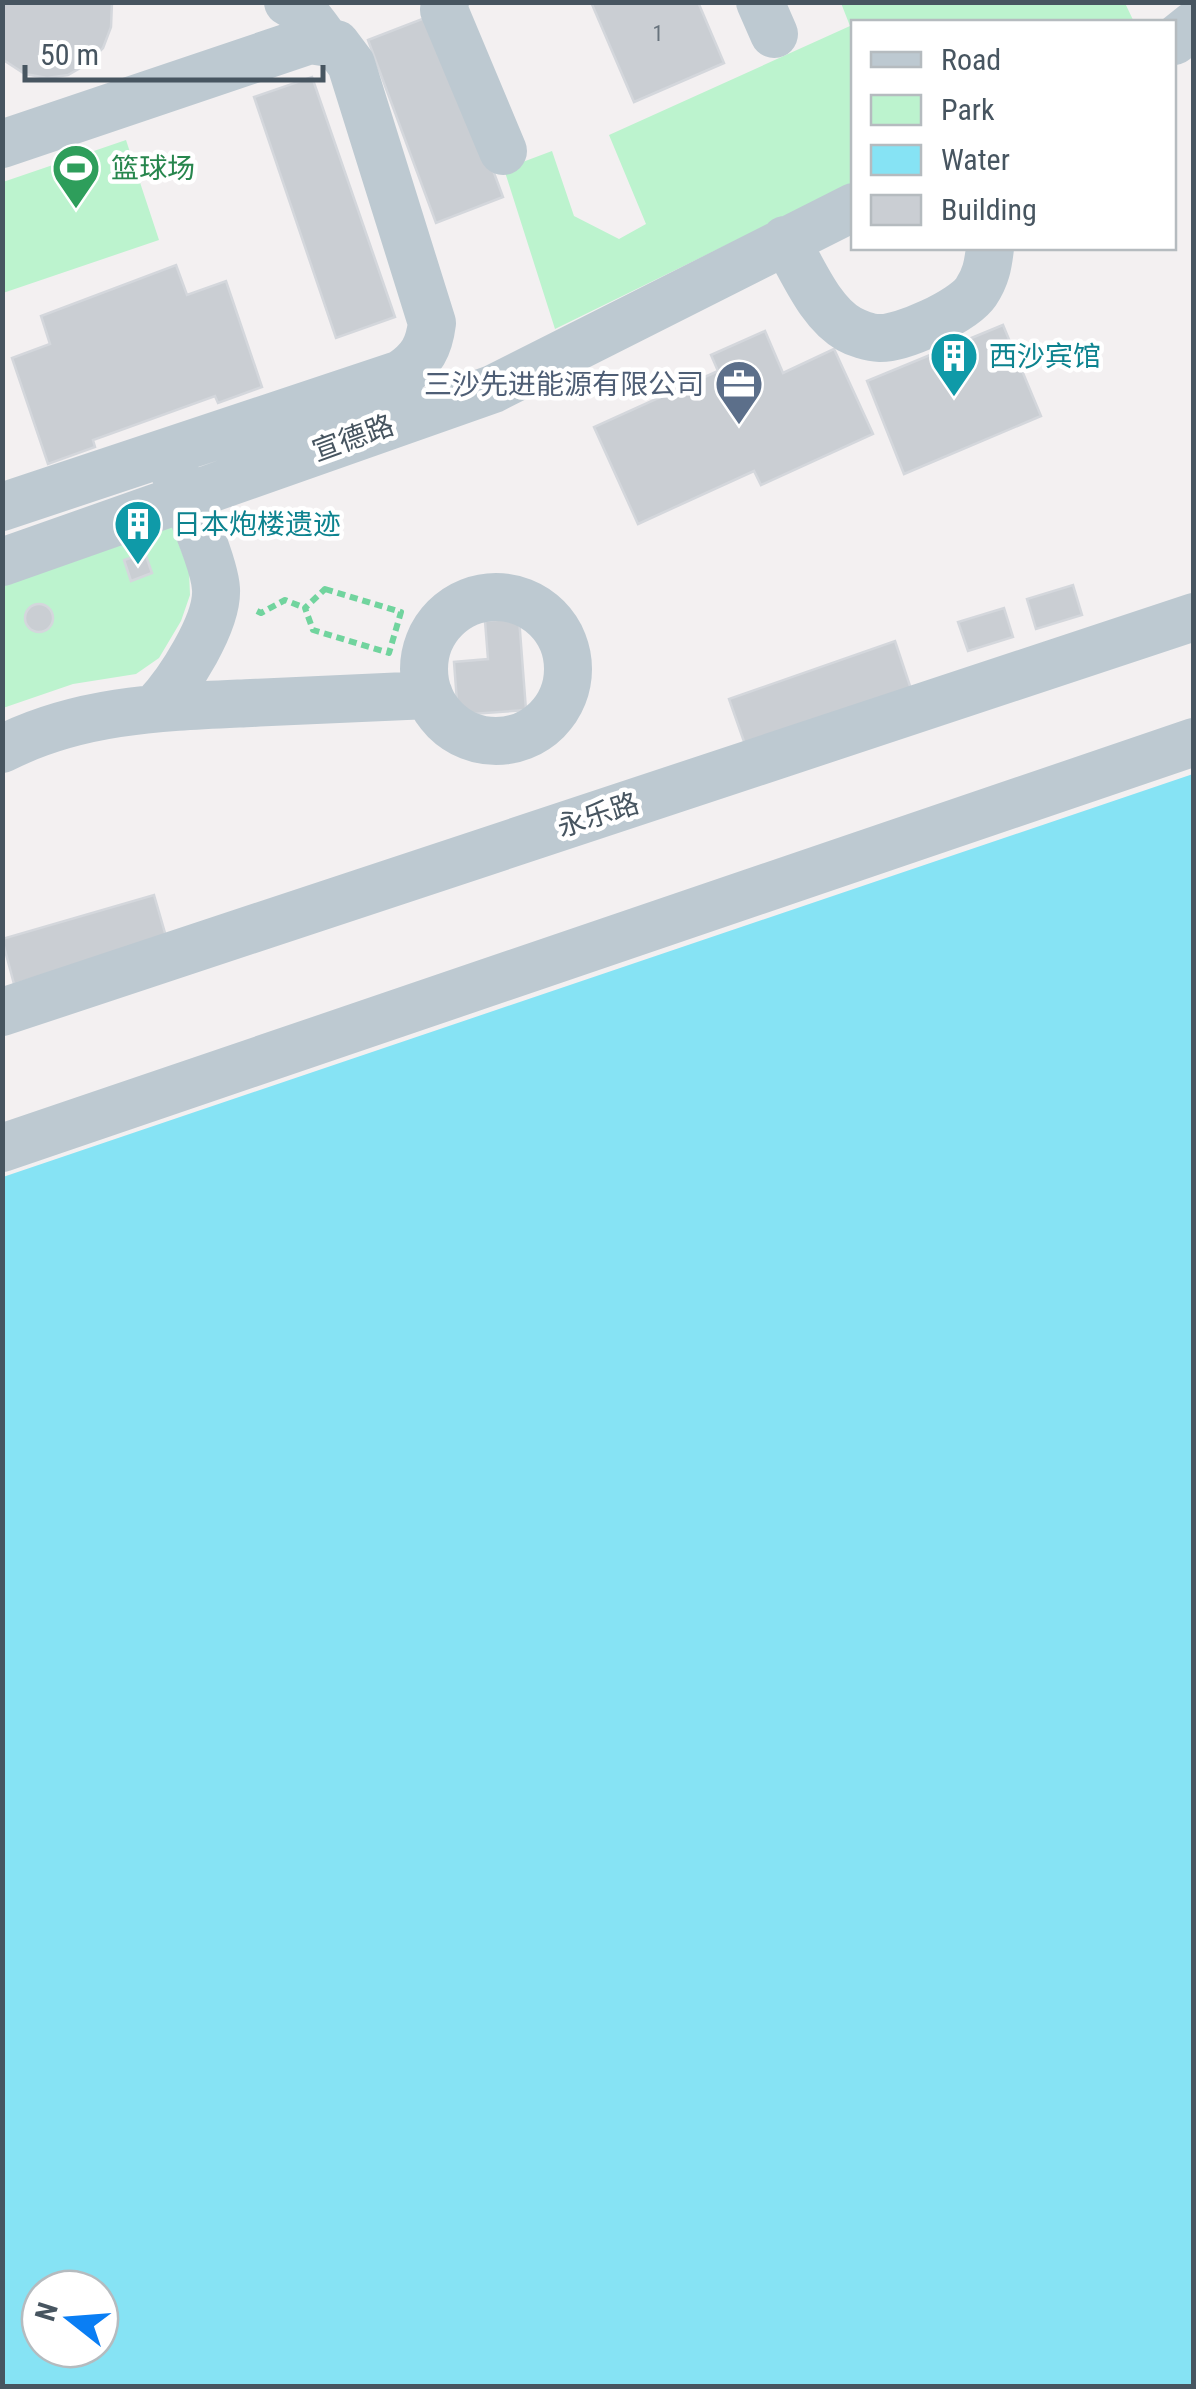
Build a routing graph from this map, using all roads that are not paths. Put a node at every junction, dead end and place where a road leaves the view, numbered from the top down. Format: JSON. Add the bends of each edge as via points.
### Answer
{"nodes":[{"id":1,"x":288,"y":2,"type":"edge"},
{"id":2,"x":445,"y":2,"type":"edge"},
{"id":3,"x":325,"y":40,"type":"junction"},
{"id":4,"x":2,"y":144,"type":"edge"},
{"id":5,"x":503,"y":151,"type":"dead end"},
{"id":6,"x":851,"y":208,"type":"edge"},
{"id":7,"x":786,"y":240,"type":"junction"},
{"id":8,"x":990,"y":250,"type":"edge"},
{"id":9,"x":165,"y":452,"type":"junction"},
{"id":10,"x":186,"y":498,"type":"junction"},
{"id":11,"x":2,"y":507,"type":"edge"},
{"id":12,"x":2,"y":562,"type":"edge"},
{"id":13,"x":1194,"y":618,"type":"edge"},
{"id":14,"x":428,"y":695,"type":"dead end"},
{"id":15,"x":156,"y":707,"type":"junction"},
{"id":16,"x":1194,"y":742,"type":"edge"},
{"id":17,"x":2,"y":750,"type":"edge"},
{"id":18,"x":2,"y":1012,"type":"edge"},
{"id":19,"x":2,"y":1148,"type":"edge"}],
"edges":[{"from":1,"to":3,"type":"street"},
{"from":2,"to":5,"type":"street"},
{"from":3,"to":4,"type":"street"},
{"from":3,"to":9,"type":"street","via":[[351,64],[432,323],[429,346],[401,374]]},
{"from":6,"to":7,"type":"street","name":"宣德路"},
{"from":7,"to":8,"type":"street","via":[[830,315],[877,338],[959,308],[987,272]]},
{"from":7,"to":10,"type":"street","name":"宣德路","via":[[492,389]]},
{"from":9,"to":10,"type":"street"},
{"from":9,"to":11,"type":"street"},
{"from":10,"to":12,"type":"street","name":"宣德路"},
{"from":10,"to":15,"type":"street","via":[[216,588],[178,684]]},
{"from":13,"to":18,"type":"street","name":"永乐路"},
{"from":14,"to":15,"type":"street"},
{"from":15,"to":17,"type":"street","via":[[79,719]]},
{"from":16,"to":19,"type":"street"}]}
